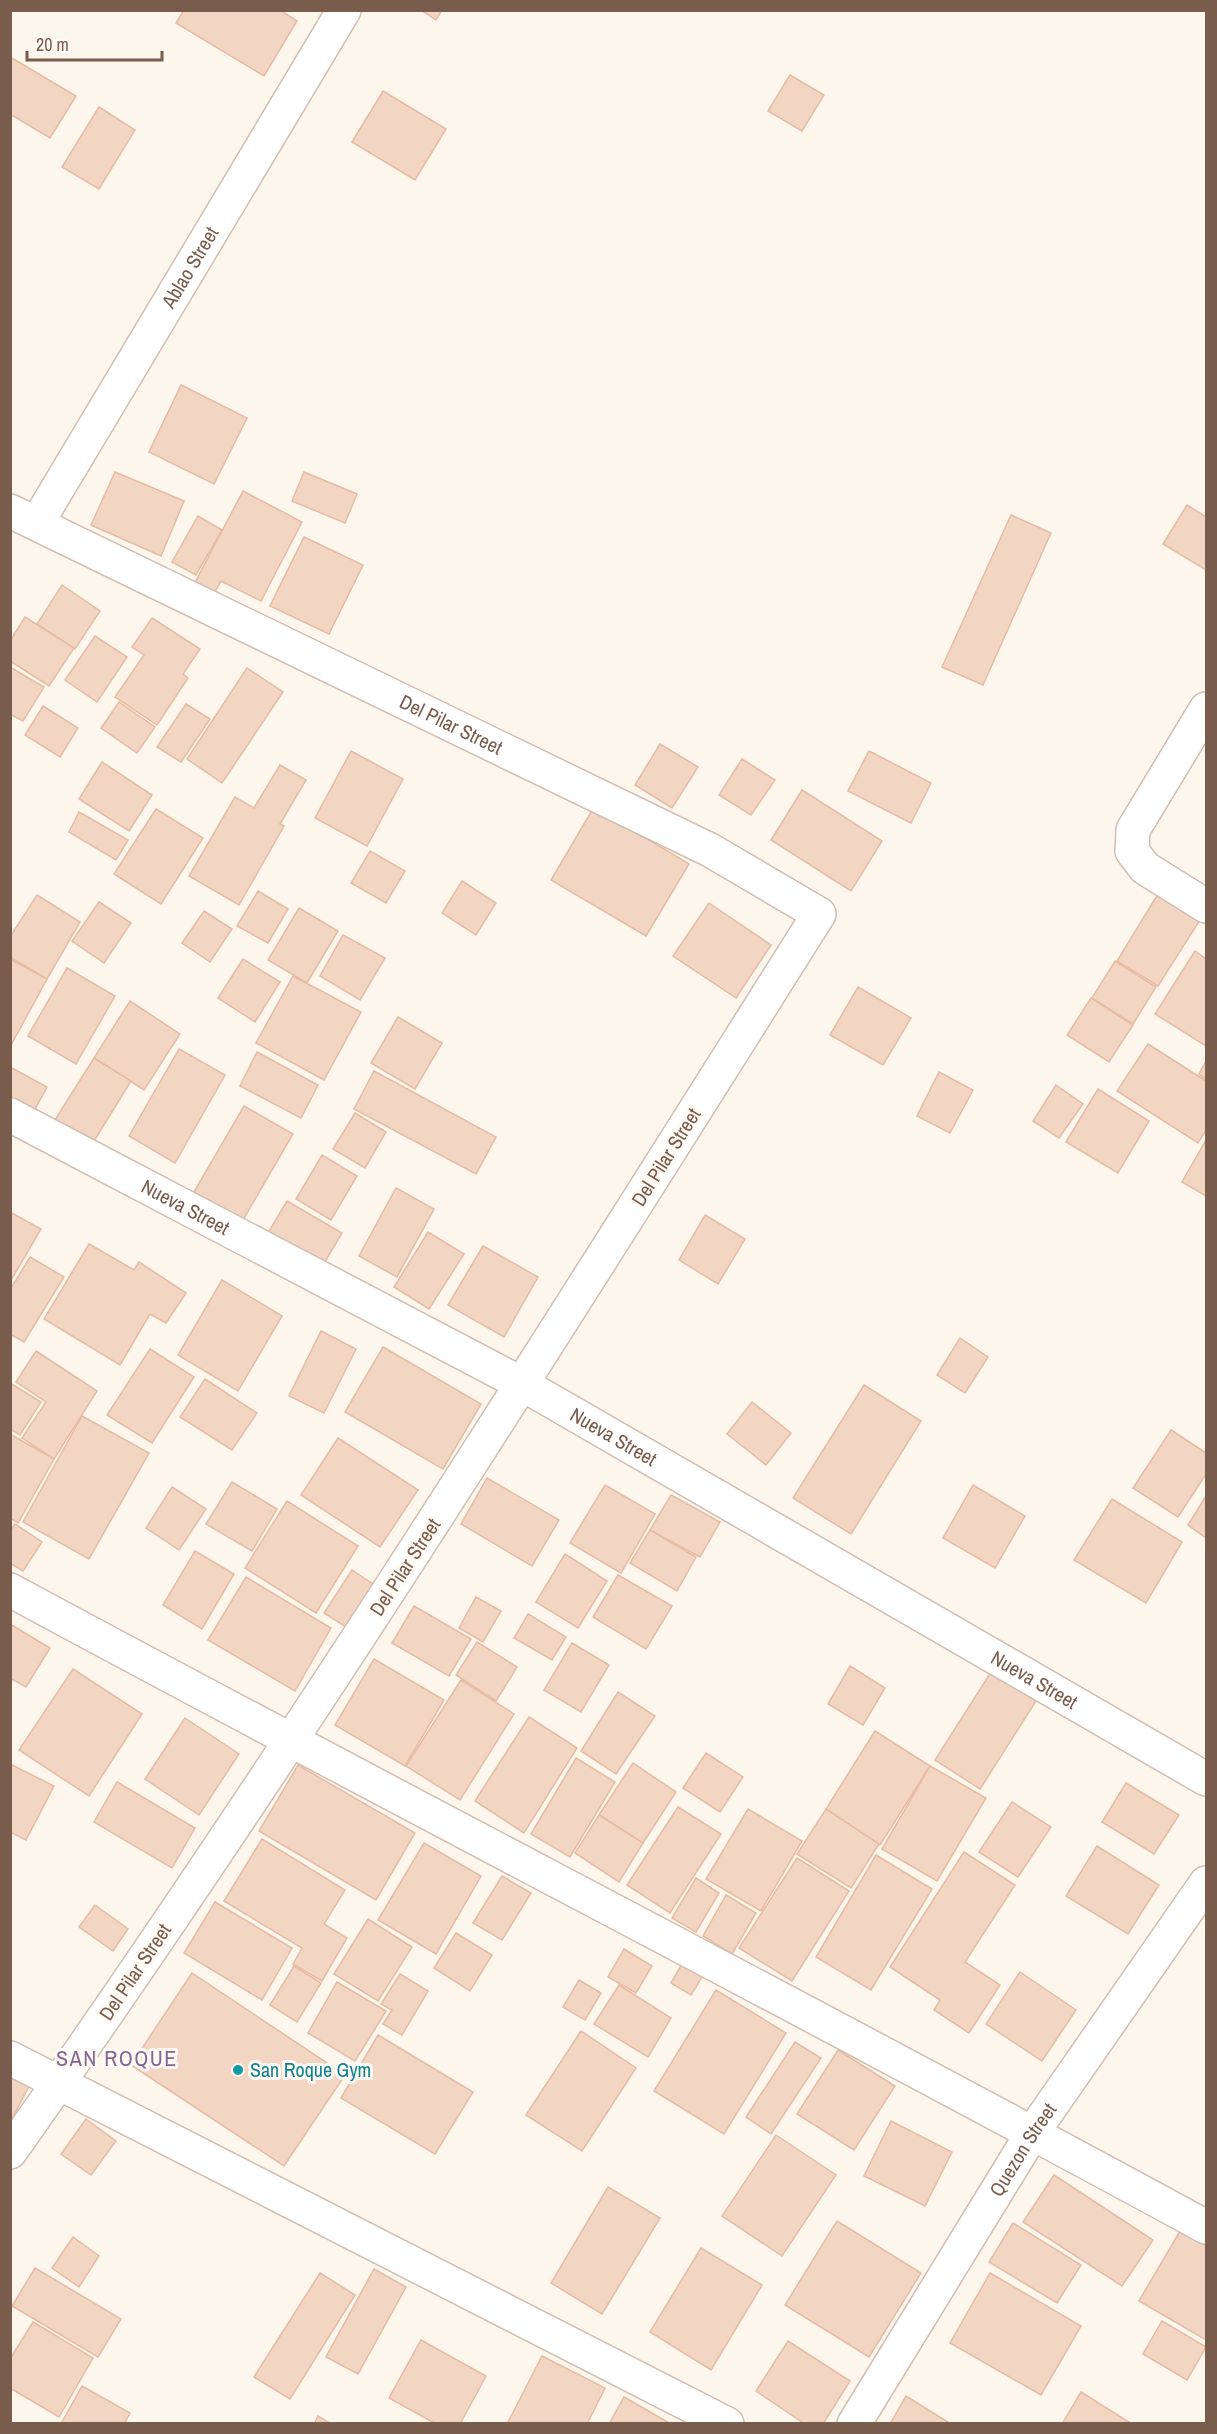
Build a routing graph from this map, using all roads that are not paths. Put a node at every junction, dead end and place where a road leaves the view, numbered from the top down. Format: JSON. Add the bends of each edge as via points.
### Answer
{"nodes":[{"id":1,"x":344,"y":10,"type":"edge"},
{"id":2,"x":24,"y":517,"type":"edge"},
{"id":3,"x":1206,"y":709,"type":"edge"},
{"id":4,"x":1206,"y":906,"type":"edge"},
{"id":5,"x":10,"y":1115,"type":"edge"},
{"id":6,"x":522,"y":1384,"type":"junction"},
{"id":7,"x":10,"y":1590,"type":"edge"},
{"id":8,"x":292,"y":1742,"type":"junction"},
{"id":9,"x":1206,"y":1779,"type":"edge"},
{"id":10,"x":1206,"y":1883,"type":"edge"},
{"id":11,"x":10,"y":2058,"type":"edge"},
{"id":12,"x":59,"y":2084,"type":"junction"},
{"id":13,"x":1033,"y":2132,"type":"junction"},
{"id":14,"x":10,"y":2152,"type":"edge"},
{"id":15,"x":1206,"y":2227,"type":"edge"},
{"id":16,"x":727,"y":2424,"type":"edge"},
{"id":17,"x":854,"y":2424,"type":"edge"}],
"edges":[{"from":1,"to":2,"type":"street","name":"Ablao Street"},
{"from":2,"to":6,"type":"street","name":"Del Pilar Street","via":[[710,850],[819,914]]},
{"from":3,"to":4,"type":"street","via":[[1133,830],[1132,851],[1145,868]]},
{"from":5,"to":6,"type":"street","name":"Nueva Street"},
{"from":6,"to":8,"type":"street","name":"Del Pilar Street"},
{"from":6,"to":9,"type":"street","name":"Nueva Street"},
{"from":7,"to":8,"type":"street"},
{"from":8,"to":12,"type":"street","name":"Del Pilar Street"},
{"from":8,"to":13,"type":"street"},
{"from":10,"to":13,"type":"street","name":"Quezon Street"},
{"from":11,"to":12,"type":"street"},
{"from":12,"to":14,"type":"street","name":"Del Pilar Street"},
{"from":12,"to":16,"type":"street"},
{"from":13,"to":15,"type":"street"},
{"from":13,"to":17,"type":"street","name":"Quezon Street"}]}
